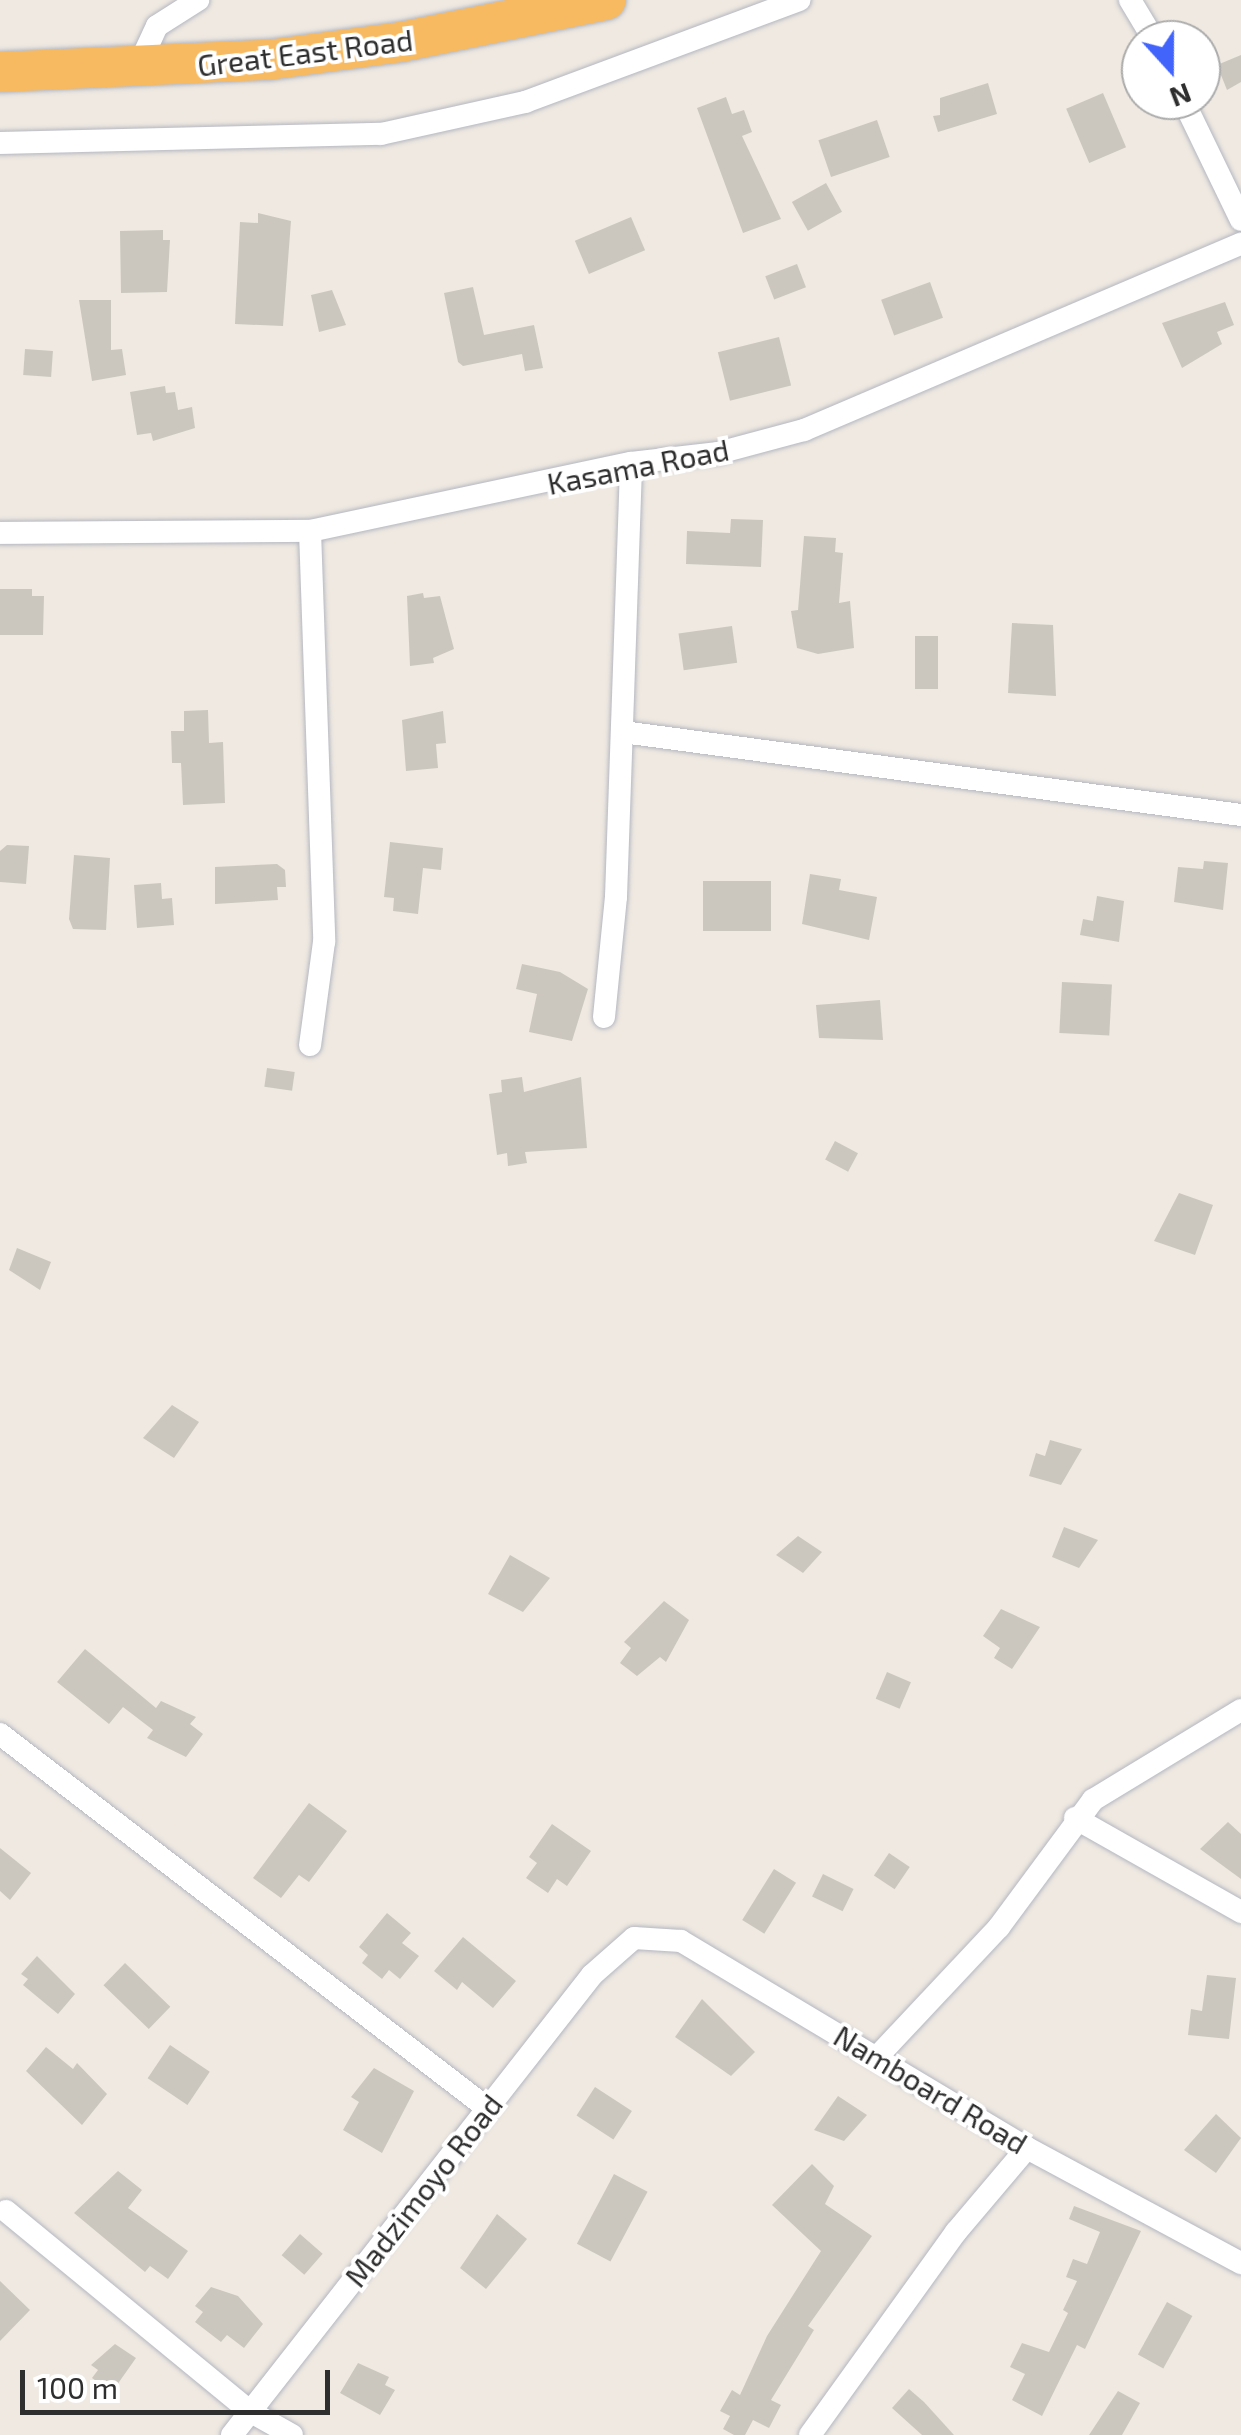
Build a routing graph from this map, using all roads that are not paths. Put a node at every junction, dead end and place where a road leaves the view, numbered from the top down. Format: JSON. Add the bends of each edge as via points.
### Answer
{"nodes":[{"id":1,"x":198,"y":0,"type":"edge"},
{"id":2,"x":606,"y":0,"type":"edge"},
{"id":3,"x":800,"y":0,"type":"edge"},
{"id":4,"x":136,"y":69,"type":"junction"},
{"id":5,"x":0,"y":72,"type":"edge"},
{"id":6,"x":1193,"y":120,"type":"edge"},
{"id":7,"x":0,"y":142,"type":"edge"},
{"id":8,"x":1241,"y":220,"type":"edge"},
{"id":9,"x":1241,"y":244,"type":"edge"},
{"id":10,"x":632,"y":463,"type":"junction"},
{"id":11,"x":310,"y":531,"type":"junction"},
{"id":12,"x":0,"y":533,"type":"edge"},
{"id":13,"x":623,"y":732,"type":"junction"},
{"id":14,"x":1241,"y":815,"type":"edge"},
{"id":15,"x":604,"y":1017,"type":"dead end"},
{"id":16,"x":310,"y":1045,"type":"dead end"},
{"id":17,"x":1241,"y":1710,"type":"edge"},
{"id":18,"x":0,"y":1734,"type":"edge"},
{"id":19,"x":1075,"y":1818,"type":"junction"},
{"id":20,"x":1241,"y":1912,"type":"edge"},
{"id":21,"x":618,"y":1947,"type":"joint"},
{"id":22,"x":877,"y":2057,"type":"junction"},
{"id":23,"x":487,"y":2108,"type":"junction"},
{"id":24,"x":1027,"y":2148,"type":"junction"},
{"id":25,"x":6,"y":2210,"type":"dead end"},
{"id":26,"x":1241,"y":2263,"type":"edge"},
{"id":27,"x":251,"y":2412,"type":"junction"},
{"id":28,"x":232,"y":2435,"type":"edge"},
{"id":29,"x":292,"y":2435,"type":"edge"},
{"id":30,"x":810,"y":2435,"type":"edge"}],
"edges":[{"from":1,"to":4,"type":"street","via":[[157,26]]},
{"from":2,"to":4,"type":"highway","name":"Great East Road","via":[[402,42]]},
{"from":3,"to":7,"type":"street","via":[[525,102],[381,134]]},
{"from":4,"to":5,"type":"highway","name":"Great East Road"},
{"from":6,"to":8,"type":"street"},
{"from":9,"to":10,"type":"street","name":"Kasama Road","via":[[804,430],[718,453]]},
{"from":10,"to":11,"type":"street","name":"Kasama Road"},
{"from":10,"to":13,"type":"street"},
{"from":11,"to":12,"type":"street","name":"Kasama Road"},
{"from":11,"to":16,"type":"street","via":[[324,942]]},
{"from":13,"to":14,"type":"street"},
{"from":13,"to":15,"type":"street"},
{"from":17,"to":19,"type":"street","via":[[1140,1767]]},
{"from":18,"to":23,"type":"street"},
{"from":19,"to":20,"type":"street"},
{"from":19,"to":22,"type":"street","via":[[999,1927]]},
{"from":21,"to":22,"type":"street","name":"Namboard Road","via":[[650,1936],[681,1942]]},
{"from":21,"to":23,"type":"street","name":"Madzimoyo Road"},
{"from":22,"to":24,"type":"street","name":"Namboard Road"},
{"from":23,"to":27,"type":"street","name":"Madzimoyo Road"},
{"from":24,"to":26,"type":"street","name":"Namboard Road"},
{"from":24,"to":30,"type":"street","via":[[956,2232]]},
{"from":25,"to":27,"type":"street"},
{"from":27,"to":28,"type":"street","name":"Madzimoyo Road"},
{"from":27,"to":29,"type":"street"}]}
